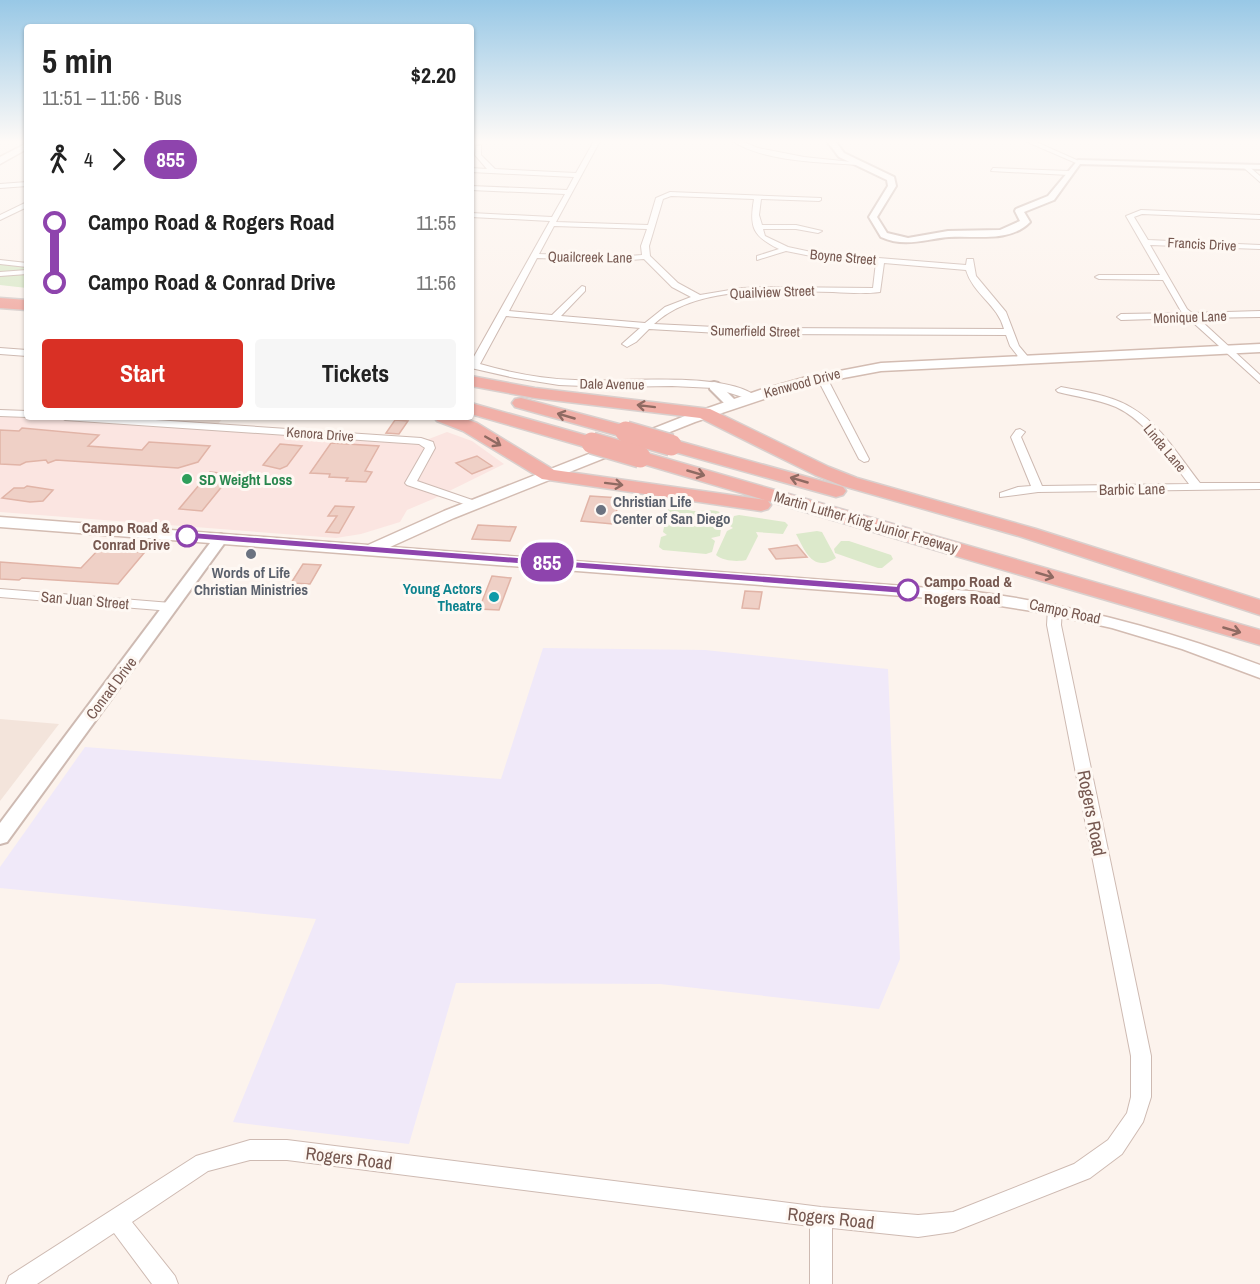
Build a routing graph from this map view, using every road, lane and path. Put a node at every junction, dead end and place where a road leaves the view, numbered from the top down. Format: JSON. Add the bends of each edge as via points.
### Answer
{"nodes":[{"id":1,"x":564,"y":201,"type":"edge"},
{"id":2,"x":659,"y":201,"type":"edge"},
{"id":3,"x":757,"y":201,"type":"edge"},
{"id":4,"x":882,"y":201,"type":"edge"},
{"id":5,"x":1047,"y":201,"type":"edge"},
{"id":6,"x":24,"y":206,"type":"edge"},
{"id":7,"x":474,"y":215,"type":"edge"},
{"id":8,"x":1260,"y":217,"type":"edge"},
{"id":9,"x":0,"y":218,"type":"edge"},
{"id":10,"x":553,"y":221,"type":"junction"},
{"id":11,"x":652,"y":227,"type":"junction"},
{"id":12,"x":758,"y":227,"type":"junction"},
{"id":13,"x":818,"y":231,"type":"dead end"},
{"id":14,"x":1143,"y":242,"type":"junction"},
{"id":15,"x":1260,"y":247,"type":"edge"},
{"id":16,"x":786,"y":249,"type":"junction"},
{"id":17,"x":535,"y":256,"type":"junction"},
{"id":18,"x":646,"y":257,"type":"junction"},
{"id":19,"x":760,"y":258,"type":"dead end"},
{"id":20,"x":880,"y":261,"type":"junction"},
{"id":21,"x":0,"y":262,"type":"edge"},
{"id":22,"x":24,"y":265,"type":"edge"},
{"id":23,"x":24,"y":272,"type":"edge"},
{"id":24,"x":0,"y":274,"type":"edge"},
{"id":25,"x":1099,"y":277,"type":"dead end"},
{"id":26,"x":1165,"y":278,"type":"junction"},
{"id":27,"x":0,"y":289,"type":"edge"},
{"id":28,"x":582,"y":289,"type":"dead end"},
{"id":29,"x":24,"y":292,"type":"edge"},
{"id":30,"x":699,"y":298,"type":"junction"},
{"id":31,"x":0,"y":303,"type":"edge"},
{"id":32,"x":24,"y":305,"type":"edge"},
{"id":33,"x":504,"y":313,"type":"junction"},
{"id":34,"x":1260,"y":314,"type":"edge"},
{"id":35,"x":555,"y":316,"type":"junction"},
{"id":36,"x":1192,"y":316,"type":"junction"},
{"id":37,"x":1121,"y":317,"type":"dead end"},
{"id":38,"x":646,"y":326,"type":"junction"},
{"id":39,"x":1008,"y":332,"type":"junction"},
{"id":40,"x":627,"y":344,"type":"dead end"},
{"id":41,"x":1260,"y":348,"type":"edge"},
{"id":42,"x":1228,"y":350,"type":"junction"},
{"id":43,"x":0,"y":351,"type":"edge"},
{"id":44,"x":24,"y":353,"type":"edge"},
{"id":45,"x":1024,"y":358,"type":"junction"},
{"id":46,"x":474,"y":366,"type":"edge"},
{"id":47,"x":474,"y":370,"type":"edge"},
{"id":48,"x":474,"y":371,"type":"edge"},
{"id":49,"x":821,"y":376,"type":"junction"},
{"id":50,"x":1260,"y":380,"type":"edge"},
{"id":51,"x":714,"y":386,"type":"junction"},
{"id":52,"x":474,"y":390,"type":"edge"},
{"id":53,"x":1061,"y":390,"type":"dead end"},
{"id":54,"x":752,"y":397,"type":"junction"},
{"id":55,"x":732,"y":404,"type":"junction"},
{"id":56,"x":474,"y":409,"type":"edge"},
{"id":57,"x":0,"y":412,"type":"edge"},
{"id":58,"x":704,"y":413,"type":"junction"},
{"id":59,"x":24,"y":414,"type":"edge"},
{"id":60,"x":110,"y":420,"type":"edge"},
{"id":61,"x":451,"y":420,"type":"edge"},
{"id":62,"x":1020,"y":432,"type":"dead end"},
{"id":63,"x":864,"y":459,"type":"dead end"},
{"id":64,"x":549,"y":475,"type":"junction"},
{"id":65,"x":1260,"y":486,"type":"edge"},
{"id":66,"x":1198,"y":488,"type":"junction"},
{"id":67,"x":1038,"y":489,"type":"junction"},
{"id":68,"x":1004,"y":495,"type":"dead end"},
{"id":69,"x":474,"y":504,"type":"junction"},
{"id":70,"x":0,"y":522,"type":"edge"},
{"id":71,"x":423,"y":525,"type":"junction"},
{"id":72,"x":221,"y":538,"type":"junction"},
{"id":73,"x":373,"y":549,"type":"junction"},
{"id":74,"x":420,"y":553,"type":"junction"},
{"id":75,"x":985,"y":557,"type":"junction"},
{"id":76,"x":0,"y":593,"type":"edge"},
{"id":77,"x":171,"y":607,"type":"junction"},
{"id":78,"x":1055,"y":608,"type":"junction"},
{"id":79,"x":1260,"y":609,"type":"edge"},
{"id":80,"x":1260,"y":638,"type":"edge"},
{"id":81,"x":1260,"y":672,"type":"edge"},
{"id":82,"x":0,"y":837,"type":"edge"},
{"id":83,"x":820,"y":1217,"type":"junction"},
{"id":84,"x":117,"y":1219,"type":"junction"},
{"id":85,"x":16,"y":1284,"type":"edge"},
{"id":86,"x":167,"y":1284,"type":"edge"},
{"id":87,"x":821,"y":1284,"type":"edge"}],
"edges":[{"from":1,"to":10,"type":"street"},
{"from":2,"to":11,"type":"street"},
{"from":3,"to":12,"type":"street","via":[[754,215]]},
{"from":4,"to":5,"type":"street","via":[[873,217],[884,236],[902,241],[1018,228],[1025,222],[1019,211]]},
{"from":6,"to":9,"type":"street"},
{"from":7,"to":10,"type":"street"},
{"from":8,"to":14,"type":"street","via":[[1141,212],[1130,216]]},
{"from":10,"to":11,"type":"street"},
{"from":10,"to":17,"type":"street"},
{"from":11,"to":18,"type":"street","via":[[645,246]]},
{"from":12,"to":13,"type":"street"},
{"from":12,"to":16,"type":"street","name":"Boyne Street","via":[[762,237]]},
{"from":14,"to":15,"type":"street","name":"Francis Drive"},
{"from":14,"to":26,"type":"street"},
{"from":16,"to":19,"type":"street"},
{"from":16,"to":20,"type":"street","name":"Boyne Street"},
{"from":17,"to":18,"type":"street","name":"Quailcreek Lane"},
{"from":17,"to":33,"type":"street"},
{"from":18,"to":30,"type":"street","via":[[675,285]]},
{"from":20,"to":30,"type":"street","name":"Quailview Street","via":[[877,290],[743,291]]},
{"from":20,"to":39,"type":"street","name":"Boyne Street","via":[[970,264],[978,286],[1003,313]]},
{"from":21,"to":22,"type":"street"},
{"from":23,"to":24,"type":"street"},
{"from":25,"to":26,"type":"street"},
{"from":26,"to":36,"type":"street","via":[[1184,310]]},
{"from":27,"to":29,"type":"highway"},
{"from":28,"to":35,"type":"street"},
{"from":30,"to":38,"type":"street","name":"Quailview Street","via":[[668,309]]},
{"from":31,"to":32,"type":"highway"},
{"from":33,"to":35,"type":"street","name":"Sumerfield Street"},
{"from":33,"to":46,"type":"street"},
{"from":34,"to":36,"type":"street","name":"Monique Lane"},
{"from":35,"to":38,"type":"street","name":"Sumerfield Street"},
{"from":36,"to":37,"type":"street","name":"Monique Lane"},
{"from":36,"to":42,"type":"street"},
{"from":38,"to":39,"type":"street","name":"Sumerfield Street","via":[[737,336]]},
{"from":38,"to":40,"type":"street","name":"Quailview Street"},
{"from":39,"to":45,"type":"street"},
{"from":41,"to":42,"type":"main road","name":"Kenwood Drive"},
{"from":42,"to":45,"type":"main road","name":"Kenwood Drive"},
{"from":42,"to":50,"type":"street"},
{"from":43,"to":44,"type":"street"},
{"from":45,"to":49,"type":"main road","name":"Kenwood Drive","via":[[881,367]]},
{"from":47,"to":51,"type":"street","name":"Dale Avenue","via":[[569,383]]},
{"from":58,"to":48,"type":"highway","one_way":true,"via":[[535,393]]},
{"from":49,"to":54,"type":"main road","name":"Kenwood Drive"},
{"from":49,"to":63,"type":"street"},
{"from":51,"to":54,"type":"street","name":"Dale Avenue"},
{"from":51,"to":55,"type":"street"},
{"from":79,"to":52,"type":"highway","name":"Martin Luther King Junior Freeway","one_way":true,"bridge":true},
{"from":53,"to":66,"type":"street","name":"Linda Lane","via":[[1128,409],[1140,418]]},
{"from":54,"to":55,"type":"main road","name":"Kenwood Drive"},
{"from":55,"to":58,"type":"main road","name":"Kenwood Drive"},
{"from":56,"to":75,"type":"highway","name":"Martin Luther King Junior Freeway","one_way":true,"bridge":true},
{"from":57,"to":59,"type":"street"},
{"from":58,"to":64,"type":"main road","name":"Kenwood Drive"},
{"from":58,"to":79,"type":"highway","via":[[850,482],[1039,536]]},
{"from":60,"to":69,"type":"street","name":"Kenora Drive","via":[[421,441],[430,448],[411,483]]},
{"from":61,"to":64,"type":"highway","one_way":true,"via":[[470,427]]},
{"from":62,"to":67,"type":"street","via":[[1016,437]]},
{"from":64,"to":69,"type":"main road","name":"Kenwood Drive"},
{"from":64,"to":75,"type":"highway","one_way":true,"via":[[765,506]]},
{"from":65,"to":66,"type":"street","name":"Barbic Lane"},
{"from":66,"to":67,"type":"street","name":"Barbic Lane"},
{"from":67,"to":68,"type":"street","name":"Barbic Lane"},
{"from":69,"to":71,"type":"main road","name":"Kenwood Drive"},
{"from":70,"to":72,"type":"main road","name":"Campo Road"},
{"from":71,"to":73,"type":"main road","name":"Kenwood Drive"},
{"from":71,"to":74,"type":"main road","via":[[416,540]]},
{"from":72,"to":73,"type":"main road","name":"Campo Road"},
{"from":72,"to":77,"type":"street","name":"Conrad Drive"},
{"from":73,"to":74,"type":"main road","name":"Campo Road"},
{"from":74,"to":78,"type":"main road","name":"Campo Road","via":[[936,593]]},
{"from":75,"to":80,"type":"highway","name":"Martin Luther King Junior Freeway","one_way":true},
{"from":76,"to":77,"type":"street","name":"San Juan Street"},
{"from":77,"to":82,"type":"street","name":"Conrad Drive"},
{"from":78,"to":81,"type":"main road","name":"Campo Road","via":[[1144,629]]},
{"from":78,"to":83,"type":"street","name":"Rogers Road","via":[[1054,625],[1141,1056],[1141,1097],[1136,1116],[1115,1147],[1082,1171],[953,1222],[918,1226]]},
{"from":83,"to":84,"type":"street","name":"Rogers Road","via":[[287,1150],[250,1150],[203,1163]]},
{"from":83,"to":87,"type":"street"},
{"from":84,"to":85,"type":"street","name":"Rogers Road"},
{"from":84,"to":86,"type":"street"}]}
